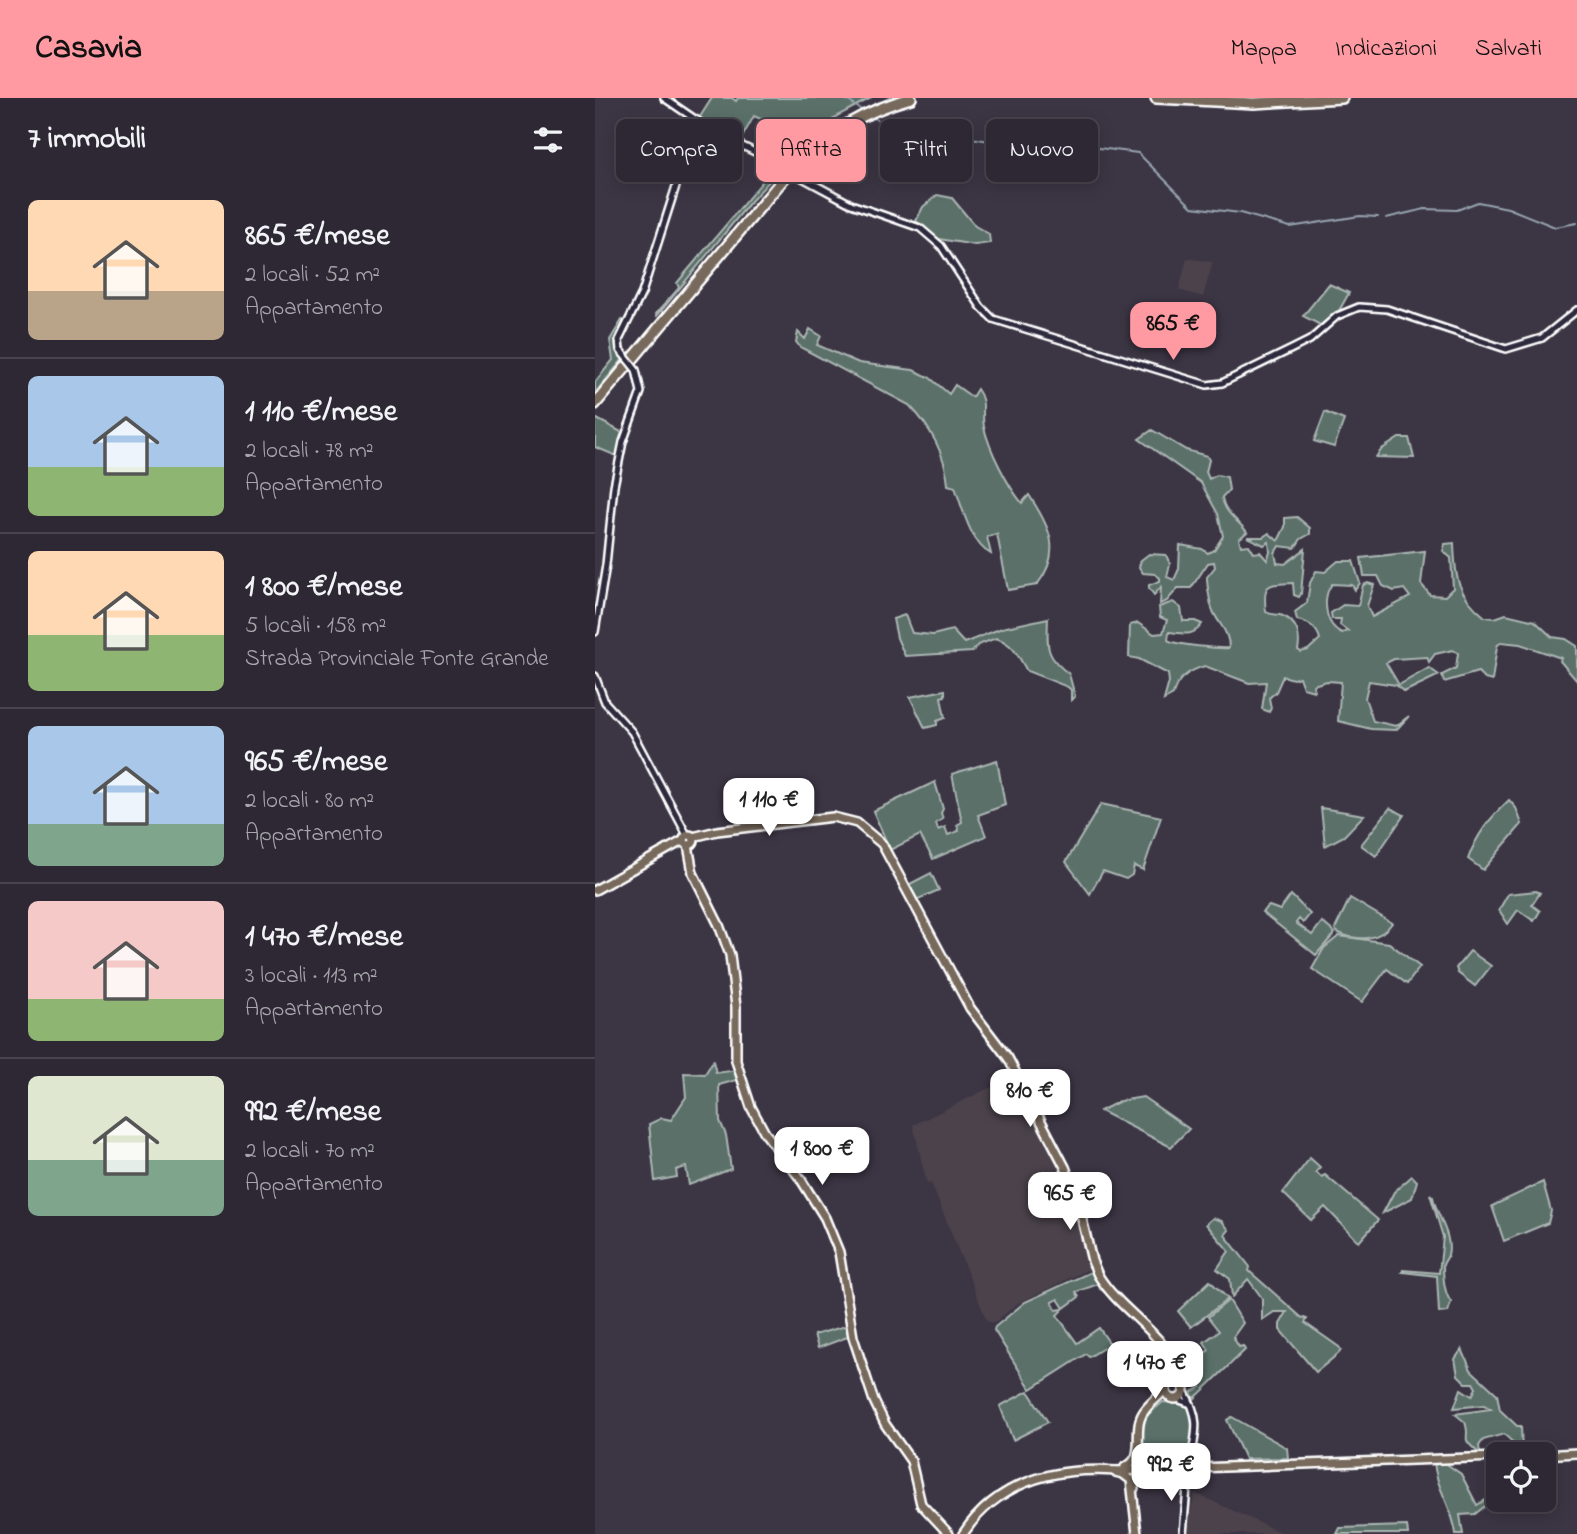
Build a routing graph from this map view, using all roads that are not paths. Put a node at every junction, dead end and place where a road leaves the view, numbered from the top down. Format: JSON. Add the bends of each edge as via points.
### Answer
{"nodes":[{"id":1,"x":664,"y":98,"type":"edge"},
{"id":2,"x":892,"y":98,"type":"edge"},
{"id":3,"x":911,"y":98,"type":"edge"},
{"id":4,"x":1156,"y":98,"type":"edge"},
{"id":5,"x":1342,"y":98,"type":"edge"},
{"id":6,"x":696,"y":119,"type":"edge"},
{"id":7,"x":849,"y":119,"type":"edge"},
{"id":8,"x":858,"y":119,"type":"edge"},
{"id":9,"x":742,"y":144,"type":"edge"},
{"id":10,"x":677,"y":182,"type":"edge"},
{"id":11,"x":772,"y":182,"type":"edge"},
{"id":12,"x":779,"y":182,"type":"edge"},
{"id":13,"x":1577,"y":310,"type":"edge"},
{"id":14,"x":595,"y":396,"type":"edge"},
{"id":15,"x":595,"y":404,"type":"edge"},
{"id":16,"x":595,"y":632,"type":"edge"},
{"id":17,"x":595,"y":676,"type":"edge"},
{"id":18,"x":688,"y":839,"type":"junction"},
{"id":19,"x":595,"y":890,"type":"edge"},
{"id":20,"x":1176,"y":1364,"type":"junction"},
{"id":21,"x":1172,"y":1381,"type":"junction"},
{"id":22,"x":1183,"y":1387,"type":"junction"},
{"id":23,"x":1166,"y":1388,"type":"junction"},
{"id":24,"x":1174,"y":1398,"type":"junction"},
{"id":25,"x":1153,"y":1404,"type":"junction"},
{"id":26,"x":1195,"y":1409,"type":"junction"},
{"id":27,"x":1139,"y":1443,"type":"junction"},
{"id":28,"x":1577,"y":1453,"type":"edge"},
{"id":29,"x":1556,"y":1454,"type":"edge"},
{"id":30,"x":1486,"y":1457,"type":"edge"},
{"id":31,"x":1172,"y":1468,"type":"junction"},
{"id":32,"x":1111,"y":1471,"type":"junction"},
{"id":33,"x":1134,"y":1491,"type":"junction"},
{"id":34,"x":949,"y":1534,"type":"edge"},
{"id":35,"x":963,"y":1534,"type":"edge"},
{"id":36,"x":1137,"y":1534,"type":"edge"},
{"id":37,"x":1183,"y":1534,"type":"edge"}],
"edges":[{"from":1,"to":6,"type":"street"},
{"from":2,"to":7,"type":"highway"},
{"from":3,"to":8,"type":"highway"},
{"from":4,"to":5,"type":"highway","via":[[1254,103]]},
{"from":9,"to":13,"type":"street","bridge":true,"via":[[851,204],[920,228],[941,246],[993,319],[1207,385],[1221,383],[1310,340],[1337,316],[1359,307],[1387,309],[1506,349],[1542,338]]},
{"from":10,"to":16,"type":"street","bridge":true,"via":[[642,293],[619,340],[620,350],[636,370],[641,392],[614,486]]},
{"from":11,"to":14,"type":"highway"},
{"from":12,"to":15,"type":"highway"},
{"from":17,"to":18,"type":"street","via":[[605,702],[632,732]]},
{"from":18,"to":19,"type":"main road"},
{"from":18,"to":20,"type":"main road","via":[[717,831],[833,817],[867,829],[891,856],[970,1008],[1022,1081],[1065,1167],[1098,1275],[1165,1346]]},
{"from":18,"to":34,"type":"main road","via":[[693,873],[730,955],[736,1061],[751,1107],[825,1218],[839,1252],[853,1337],[874,1401],[911,1461],[922,1505]]},
{"from":20,"to":21,"type":"main road"},
{"from":20,"to":22,"type":"main road"},
{"from":21,"to":22,"type":"main road"},
{"from":21,"to":23,"type":"main road"},
{"from":22,"to":24,"type":"main road"},
{"from":22,"to":26,"type":"street"},
{"from":23,"to":24,"type":"main road"},
{"from":23,"to":25,"type":"main road"},
{"from":24,"to":25,"type":"main road"},
{"from":24,"to":26,"type":"street"},
{"from":25,"to":27,"type":"main road","via":[[1140,1418]]},
{"from":26,"to":37,"type":"street","bridge":true},
{"from":27,"to":31,"type":"main road","via":[[1146,1462]]},
{"from":27,"to":32,"type":"main road","via":[[1132,1464]]},
{"from":28,"to":29,"type":"main road"},
{"from":30,"to":31,"type":"main road"},
{"from":31,"to":32,"type":"main road"},
{"from":31,"to":33,"type":"main road","via":[[1141,1474]]},
{"from":32,"to":33,"type":"main road","via":[[1128,1476]]},
{"from":32,"to":35,"type":"main road","via":[[1050,1474],[1021,1483],[989,1503]]},
{"from":33,"to":36,"type":"main road"}]}
